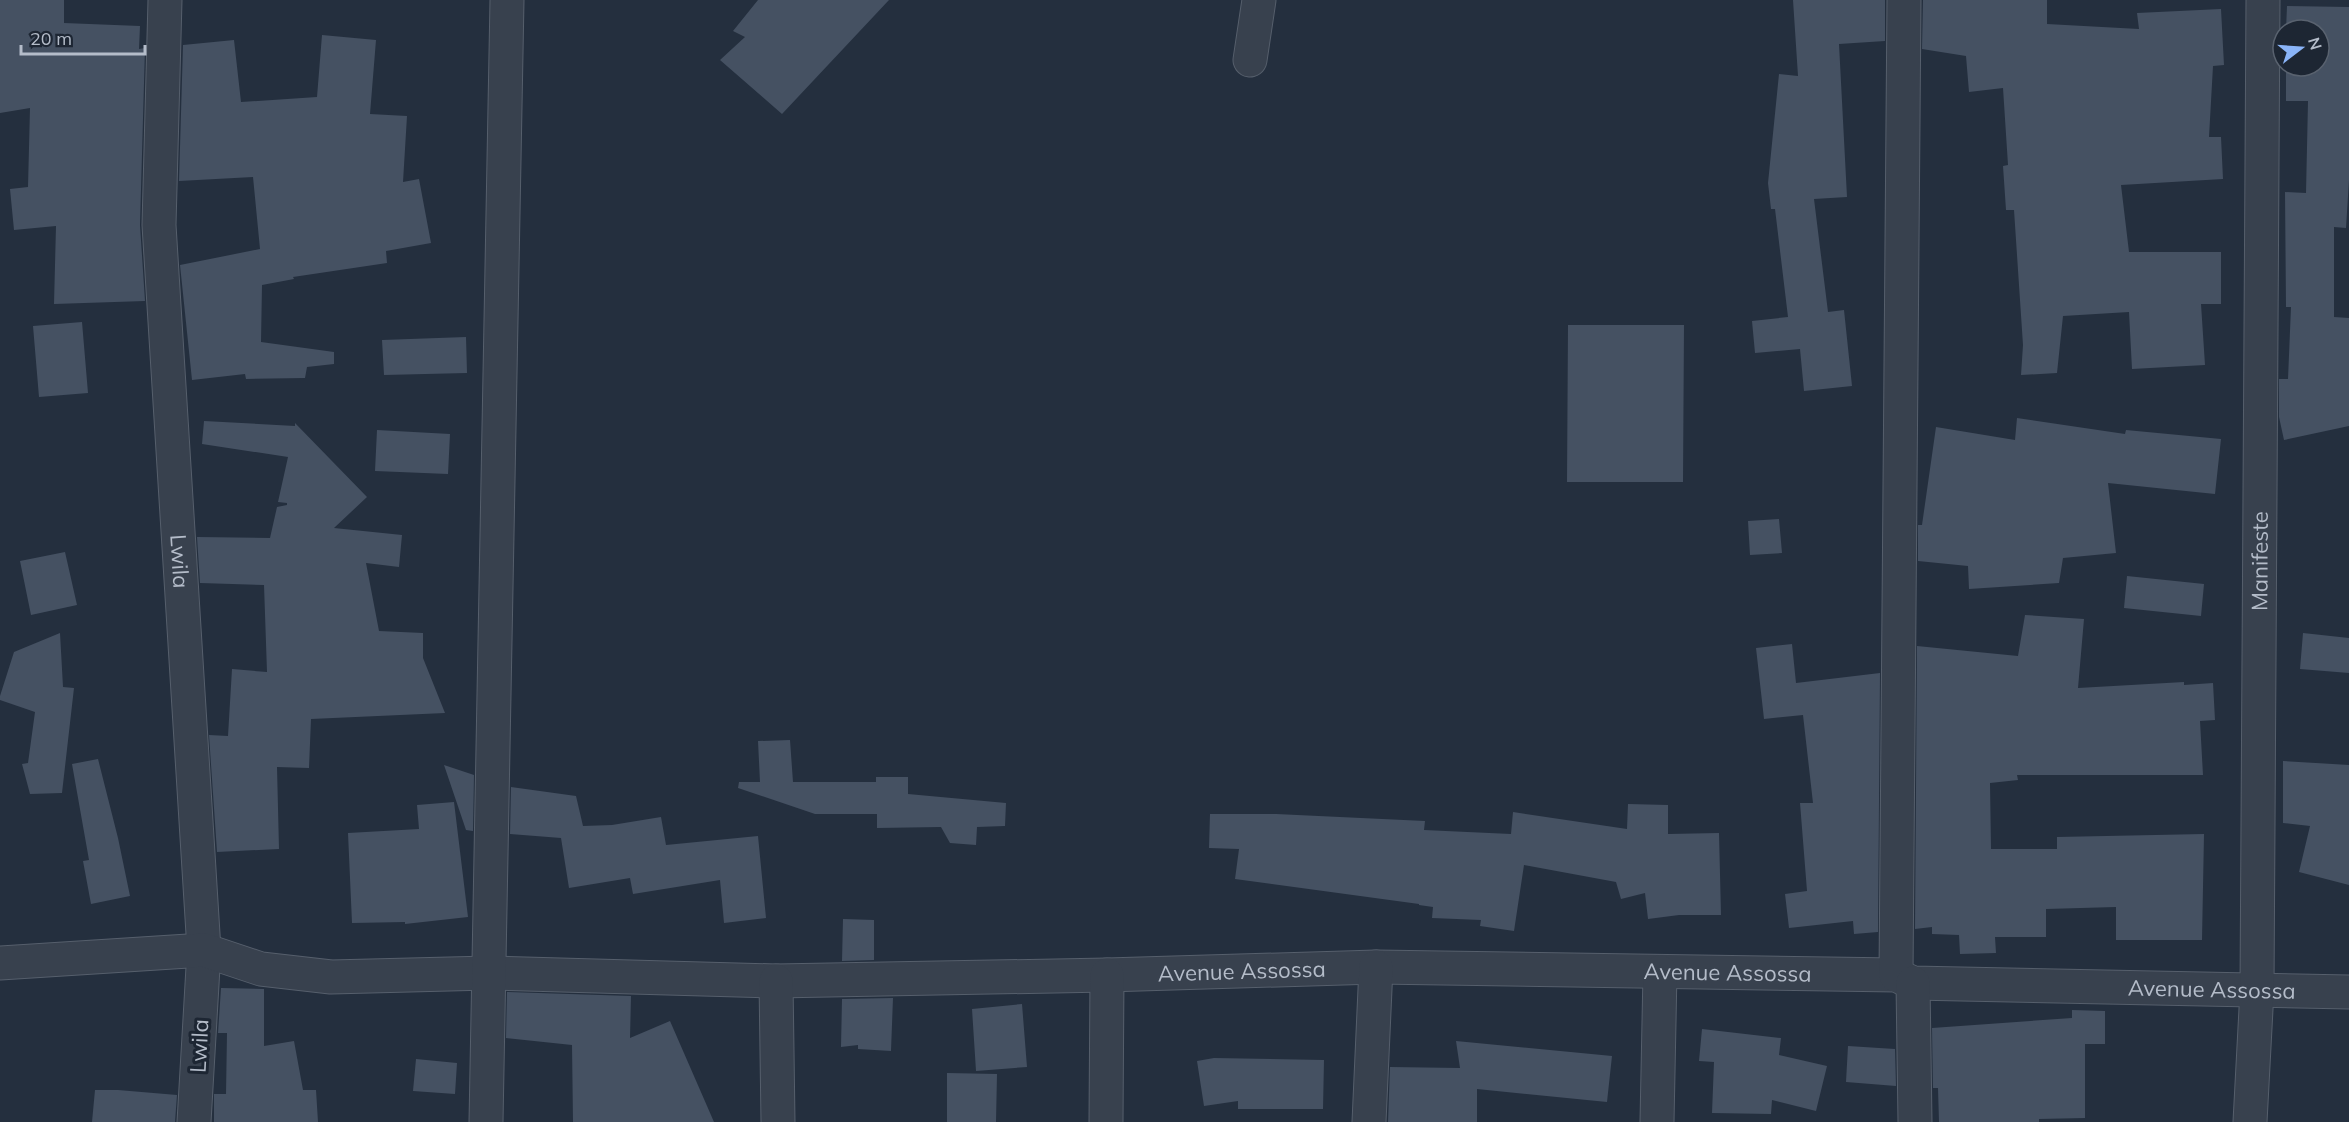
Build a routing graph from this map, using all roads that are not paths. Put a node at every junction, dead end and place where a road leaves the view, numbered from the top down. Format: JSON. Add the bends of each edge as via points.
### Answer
{"nodes":[{"id":1,"x":165,"y":0,"type":"edge"},
{"id":2,"x":507,"y":0,"type":"edge"},
{"id":3,"x":1259,"y":0,"type":"edge"},
{"id":4,"x":1904,"y":0,"type":"edge"},
{"id":5,"x":2263,"y":0,"type":"edge"},
{"id":6,"x":1250,"y":60,"type":"dead end"},
{"id":7,"x":204,"y":950,"type":"junction"},
{"id":8,"x":0,"y":963,"type":"edge"},
{"id":9,"x":1376,"y":967,"type":"junction"},
{"id":10,"x":1660,"y":972,"type":"junction"},
{"id":11,"x":489,"y":973,"type":"junction"},
{"id":12,"x":1107,"y":975,"type":"junction"},
{"id":13,"x":1905,"y":979,"type":"junction"},
{"id":14,"x":776,"y":981,"type":"junction"},
{"id":15,"x":2258,"y":990,"type":"junction"},
{"id":16,"x":2349,"y":992,"type":"edge"},
{"id":17,"x":194,"y":1122,"type":"edge"},
{"id":18,"x":486,"y":1122,"type":"edge"},
{"id":19,"x":778,"y":1122,"type":"edge"},
{"id":20,"x":1106,"y":1122,"type":"edge"},
{"id":21,"x":1369,"y":1122,"type":"edge"},
{"id":22,"x":1657,"y":1122,"type":"edge"},
{"id":23,"x":1915,"y":1122,"type":"edge"},
{"id":24,"x":2250,"y":1122,"type":"edge"}],
"edges":[{"from":1,"to":7,"type":"street","name":"Lwila","via":[[159,225]]},
{"from":2,"to":11,"type":"street"},
{"from":3,"to":6,"type":"street"},
{"from":4,"to":13,"type":"street"},
{"from":5,"to":15,"type":"street","name":"Manifeste"},
{"from":7,"to":8,"type":"street"},
{"from":7,"to":11,"type":"street","name":"Avenue Assossa","via":[[261,969],[331,977]]},
{"from":7,"to":17,"type":"street","name":"Lwila"},
{"from":9,"to":10,"type":"street","name":"Avenue Assossa"},
{"from":9,"to":12,"type":"street","name":"Avenue Assossa"},
{"from":9,"to":21,"type":"street"},
{"from":10,"to":13,"type":"street","name":"Avenue Assossa"},
{"from":10,"to":22,"type":"street"},
{"from":11,"to":14,"type":"street","name":"Avenue Assossa"},
{"from":11,"to":18,"type":"street"},
{"from":12,"to":14,"type":"street","name":"Avenue Assossa"},
{"from":12,"to":20,"type":"street"},
{"from":13,"to":15,"type":"street","name":"Avenue Assossa"},
{"from":13,"to":23,"type":"street"},
{"from":14,"to":19,"type":"street"},
{"from":15,"to":16,"type":"street","name":"Avenue Assossa"},
{"from":15,"to":24,"type":"street","name":"Manifeste"}]}
